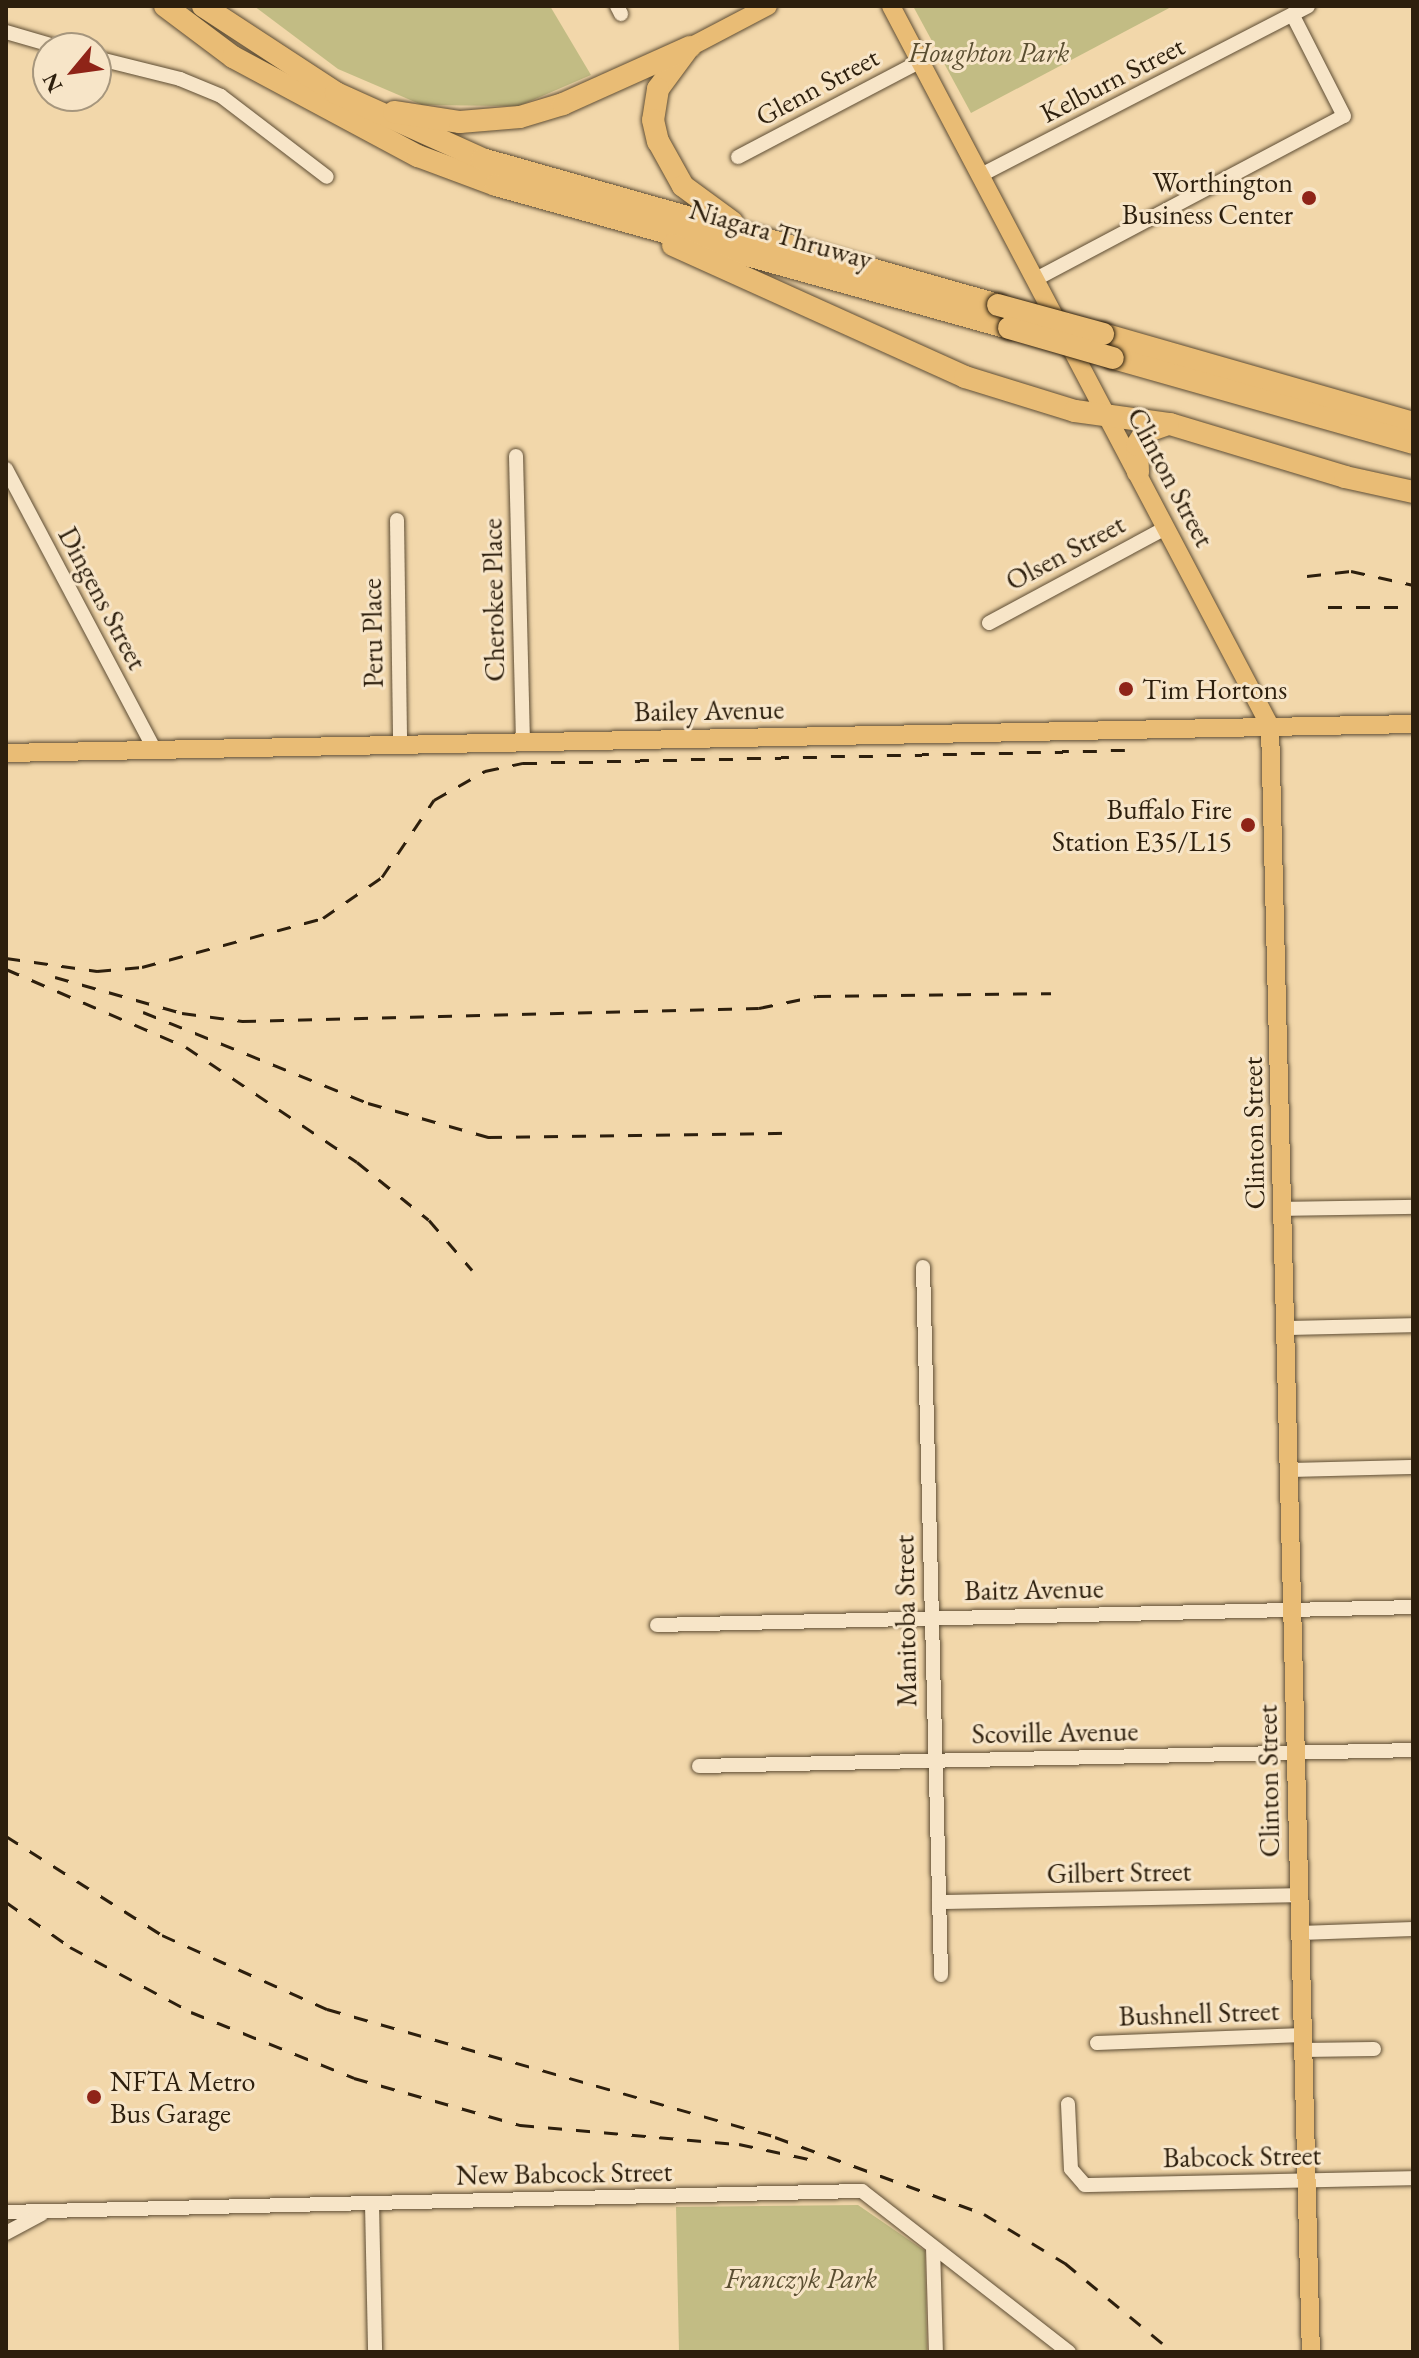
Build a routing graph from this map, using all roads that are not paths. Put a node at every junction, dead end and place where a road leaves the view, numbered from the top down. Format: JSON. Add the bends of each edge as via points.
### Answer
{"nodes":[{"id":1,"x":165,"y":6,"type":"edge"},
{"id":2,"x":203,"y":6,"type":"edge"},
{"id":3,"x":768,"y":6,"type":"edge"},
{"id":4,"x":891,"y":6,"type":"edge"},
{"id":5,"x":1308,"y":6,"type":"edge"},
{"id":6,"x":1292,"y":14,"type":"junction"},
{"id":7,"x":6,"y":32,"type":"edge"},
{"id":8,"x":32,"y":40,"type":"edge"},
{"id":9,"x":690,"y":47,"type":"junction"},
{"id":10,"x":921,"y":61,"type":"junction"},
{"id":11,"x":112,"y":62,"type":"edge"},
{"id":12,"x":336,"y":93,"type":"junction"},
{"id":13,"x":738,"y":157,"type":"dead end"},
{"id":14,"x":981,"y":175,"type":"junction"},
{"id":15,"x":327,"y":177,"type":"dead end"},
{"id":16,"x":649,"y":228,"type":"junction"},
{"id":17,"x":751,"y":234,"type":"junction"},
{"id":18,"x":1036,"y":279,"type":"junction"},
{"id":19,"x":1104,"y":412,"type":"junction"},
{"id":20,"x":1413,"y":423,"type":"edge"},
{"id":21,"x":1170,"y":424,"type":"junction"},
{"id":22,"x":1413,"y":443,"type":"edge"},
{"id":23,"x":516,"y":456,"type":"dead end"},
{"id":24,"x":6,"y":469,"type":"edge"},
{"id":25,"x":1138,"y":472,"type":"junction"},
{"id":26,"x":1413,"y":492,"type":"edge"},
{"id":27,"x":397,"y":520,"type":"dead end"},
{"id":28,"x":1167,"y":527,"type":"junction"},
{"id":29,"x":989,"y":623,"type":"dead end"},
{"id":30,"x":1413,"y":724,"type":"edge"},
{"id":31,"x":1270,"y":726,"type":"junction"},
{"id":32,"x":523,"y":742,"type":"junction"},
{"id":33,"x":400,"y":745,"type":"junction"},
{"id":34,"x":155,"y":750,"type":"junction"},
{"id":35,"x":6,"y":753,"type":"edge"},
{"id":36,"x":1413,"y":1207,"type":"edge"},
{"id":37,"x":1282,"y":1209,"type":"junction"},
{"id":38,"x":923,"y":1267,"type":"dead end"},
{"id":39,"x":1413,"y":1325,"type":"edge"},
{"id":40,"x":1285,"y":1328,"type":"junction"},
{"id":41,"x":1413,"y":1467,"type":"edge"},
{"id":42,"x":1288,"y":1470,"type":"junction"},
{"id":43,"x":1413,"y":1607,"type":"edge"},
{"id":44,"x":1292,"y":1609,"type":"junction"},
{"id":45,"x":930,"y":1617,"type":"junction"},
{"id":46,"x":657,"y":1625,"type":"dead end"},
{"id":47,"x":1413,"y":1750,"type":"edge"},
{"id":48,"x":1296,"y":1752,"type":"junction"},
{"id":49,"x":934,"y":1761,"type":"junction"},
{"id":50,"x":699,"y":1766,"type":"dead end"},
{"id":51,"x":1299,"y":1895,"type":"junction"},
{"id":52,"x":939,"y":1902,"type":"junction"},
{"id":53,"x":1413,"y":1929,"type":"edge"},
{"id":54,"x":1300,"y":1933,"type":"junction"},
{"id":55,"x":941,"y":1975,"type":"dead end"},
{"id":56,"x":1097,"y":2043,"type":"dead end"},
{"id":57,"x":1303,"y":2043,"type":"junction"},
{"id":58,"x":1374,"y":2049,"type":"dead end"},
{"id":59,"x":1068,"y":2104,"type":"dead end"},
{"id":60,"x":1413,"y":2178,"type":"edge"},
{"id":61,"x":1306,"y":2180,"type":"junction"},
{"id":62,"x":372,"y":2204,"type":"junction"},
{"id":63,"x":6,"y":2212,"type":"edge"},
{"id":64,"x":41,"y":2214,"type":"junction"},
{"id":65,"x":6,"y":2233,"type":"edge"},
{"id":66,"x":933,"y":2247,"type":"junction"},
{"id":67,"x":375,"y":2352,"type":"edge"},
{"id":68,"x":936,"y":2352,"type":"edge"},
{"id":69,"x":1069,"y":2352,"type":"edge"},
{"id":70,"x":1311,"y":2352,"type":"edge"}],
"edges":[{"from":1,"to":16,"type":"highway","name":"Niagara Thruway","via":[[233,57],[418,156],[496,185]]},
{"from":2,"to":12,"type":"highway","name":"Niagara Thruway"},
{"from":3,"to":9,"type":"main road"},
{"from":4,"to":10,"type":"main road","name":"Clinton Street"},
{"from":5,"to":6,"type":"street","name":"Kelburn Street"},
{"from":6,"to":14,"type":"street","name":"Kelburn Street"},
{"from":6,"to":18,"type":"street","via":[[1344,116]]},
{"from":7,"to":8,"type":"street"},
{"from":9,"to":12,"type":"highway","via":[[563,104],[489,123],[413,116]]},
{"from":9,"to":17,"type":"highway","via":[[658,89],[653,120],[658,141],[683,186]]},
{"from":10,"to":13,"type":"street","name":"Glenn Street"},
{"from":10,"to":14,"type":"main road","name":"Clinton Street"},
{"from":11,"to":15,"type":"street","via":[[180,79],[221,96]]},
{"from":12,"to":17,"type":"highway","name":"Niagara Thruway","via":[[482,159]]},
{"from":14,"to":18,"type":"main road","name":"Clinton Street"},
{"from":16,"to":19,"type":"highway","via":[[677,248],[915,358],[1027,398],[1075,411]]},
{"from":16,"to":22,"type":"highway","name":"Niagara Thruway","bridge":true},
{"from":17,"to":20,"type":"highway","name":"Niagara Thruway","bridge":true},
{"from":18,"to":19,"type":"main road","name":"Clinton Street"},
{"from":19,"to":21,"type":"highway"},
{"from":19,"to":25,"type":"main road","name":"Clinton Street"},
{"from":21,"to":25,"type":"highway","via":[[1145,432],[1137,445]]},
{"from":21,"to":26,"type":"highway"},
{"from":23,"to":32,"type":"street","name":"Cherokee Place"},
{"from":24,"to":34,"type":"street","name":"Dingens Street"},
{"from":25,"to":28,"type":"main road","name":"Clinton Street"},
{"from":27,"to":33,"type":"street","name":"Peru Place"},
{"from":28,"to":29,"type":"street","name":"Olsen Street"},
{"from":28,"to":31,"type":"main road","name":"Clinton Street"},
{"from":30,"to":31,"type":"main road","name":"Bailey Avenue"},
{"from":31,"to":32,"type":"main road","name":"Bailey Avenue"},
{"from":31,"to":37,"type":"main road","name":"Clinton Street"},
{"from":32,"to":33,"type":"main road","name":"Bailey Avenue"},
{"from":33,"to":34,"type":"main road","name":"Bailey Avenue"},
{"from":34,"to":35,"type":"main road","name":"Bailey Avenue"},
{"from":36,"to":37,"type":"street"},
{"from":37,"to":40,"type":"main road","name":"Clinton Street"},
{"from":38,"to":45,"type":"street","name":"Manitoba Street"},
{"from":39,"to":40,"type":"street"},
{"from":40,"to":42,"type":"main road","name":"Clinton Street"},
{"from":41,"to":42,"type":"street"},
{"from":42,"to":44,"type":"main road","name":"Clinton Street"},
{"from":43,"to":44,"type":"street","name":"Baitz Avenue"},
{"from":44,"to":45,"type":"street","name":"Baitz Avenue"},
{"from":44,"to":48,"type":"main road","name":"Clinton Street"},
{"from":45,"to":46,"type":"street","name":"Baitz Avenue"},
{"from":45,"to":49,"type":"street","name":"Manitoba Street"},
{"from":47,"to":48,"type":"street","name":"Scoville Avenue"},
{"from":48,"to":49,"type":"street","name":"Scoville Avenue"},
{"from":48,"to":51,"type":"main road","name":"Clinton Street"},
{"from":49,"to":50,"type":"street","name":"Scoville Avenue"},
{"from":49,"to":52,"type":"street","name":"Manitoba Street"},
{"from":51,"to":52,"type":"street","name":"Gilbert Street"},
{"from":51,"to":54,"type":"main road","name":"Clinton Street"},
{"from":52,"to":55,"type":"street","name":"Manitoba Street"},
{"from":53,"to":54,"type":"street"},
{"from":54,"to":57,"type":"main road","name":"Clinton Street"},
{"from":56,"to":57,"type":"street","name":"Bushnell Street"},
{"from":57,"to":58,"type":"street","name":"Bushnell Street"},
{"from":57,"to":61,"type":"main road","name":"Clinton Street"},
{"from":59,"to":61,"type":"street","name":"Babcock Street","via":[[1076,2176],[1091,2186]]},
{"from":60,"to":61,"type":"street","name":"Babcock Street"},
{"from":61,"to":70,"type":"main road","name":"Clinton Street"},
{"from":62,"to":64,"type":"street","name":"New Babcock Street"},
{"from":62,"to":66,"type":"street","name":"New Babcock Street","via":[[862,2191]]},
{"from":62,"to":67,"type":"street"},
{"from":63,"to":64,"type":"street","name":"New Babcock Street"},
{"from":64,"to":65,"type":"street"},
{"from":66,"to":68,"type":"street"},
{"from":66,"to":69,"type":"street","name":"New Babcock Street"}]}
